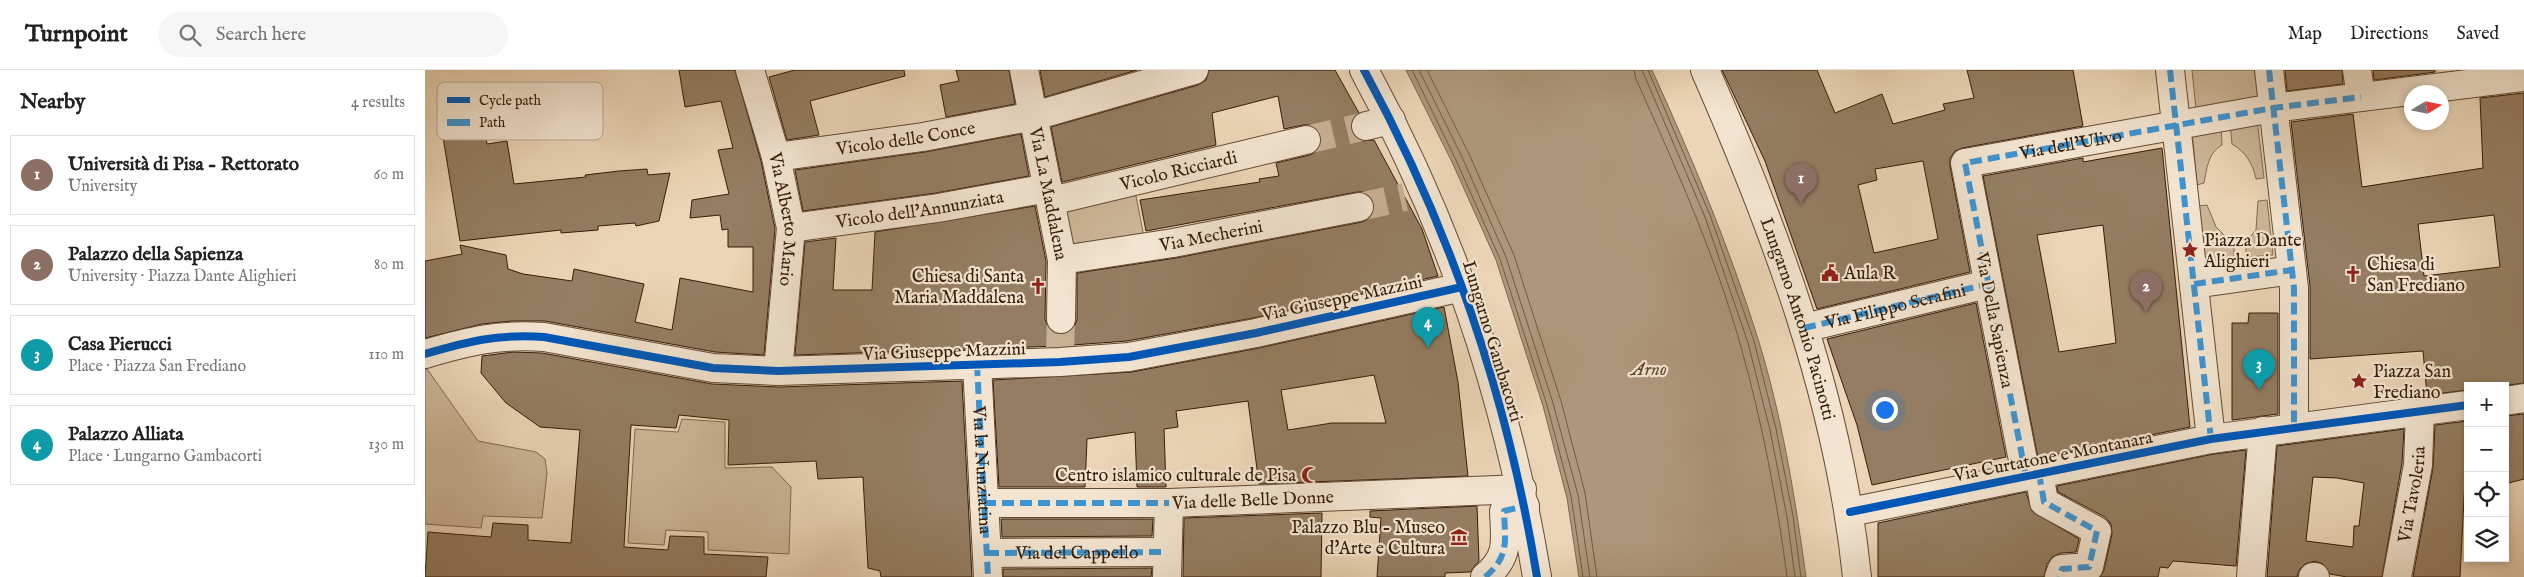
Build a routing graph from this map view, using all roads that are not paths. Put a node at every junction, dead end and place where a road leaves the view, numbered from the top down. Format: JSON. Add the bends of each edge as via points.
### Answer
{"nodes":[{"id":1,"x":1024,"y":70,"type":"edge"},
{"id":2,"x":1194,"y":70,"type":"edge"},
{"id":3,"x":1364,"y":70,"type":"edge"},
{"id":4,"x":1705,"y":70,"type":"edge"},
{"id":5,"x":2170,"y":70,"type":"edge"},
{"id":6,"x":2269,"y":70,"type":"edge"},
{"id":7,"x":2357,"y":70,"type":"edge"},
{"id":8,"x":757,"y":72,"type":"edge"},
{"id":9,"x":2524,"y":77,"type":"edge"},
{"id":10,"x":2361,"y":97,"type":"junction"},
{"id":11,"x":2277,"y":108,"type":"junction"},
{"id":12,"x":1035,"y":116,"type":"junction"},
{"id":13,"x":2176,"y":126,"type":"junction"},
{"id":14,"x":1305,"y":140,"type":"tunnel mouth"},
{"id":15,"x":776,"y":157,"type":"junction"},
{"id":16,"x":1965,"y":163,"type":"joint"},
{"id":17,"x":1049,"y":194,"type":"junction"},
{"id":18,"x":1359,"y":206,"type":"tunnel mouth"},
{"id":19,"x":791,"y":228,"type":"junction"},
{"id":20,"x":1062,"y":260,"type":"junction"},
{"id":21,"x":2293,"y":279,"type":"junction"},
{"id":22,"x":1988,"y":284,"type":"junction"},
{"id":23,"x":2194,"y":284,"type":"junction"},
{"id":24,"x":1463,"y":287,"type":"junction"},
{"id":25,"x":1061,"y":319,"type":"tunnel mouth"},
{"id":26,"x":1814,"y":326,"type":"junction"},
{"id":27,"x":425,"y":354,"type":"edge"},
{"id":28,"x":977,"y":364,"type":"junction"},
{"id":29,"x":778,"y":371,"type":"junction"},
{"id":30,"x":2524,"y":398,"type":"edge"},
{"id":31,"x":2509,"y":400,"type":"edge"},
{"id":32,"x":2464,"y":405,"type":"edge"},
{"id":33,"x":2424,"y":410,"type":"junction"},
{"id":34,"x":2294,"y":426,"type":"junction"},
{"id":35,"x":2210,"y":429,"type":"junction"},
{"id":36,"x":2263,"y":431,"type":"junction"},
{"id":37,"x":2032,"y":475,"type":"junction"},
{"id":38,"x":1523,"y":497,"type":"junction"},
{"id":39,"x":984,"y":503,"type":"junction"},
{"id":40,"x":1169,"y":503,"type":"junction"},
{"id":41,"x":1850,"y":512,"type":"junction"},
{"id":42,"x":987,"y":565,"type":"edge"},
{"id":43,"x":1167,"y":565,"type":"edge"},
{"id":44,"x":1485,"y":577,"type":"edge"},
{"id":45,"x":1537,"y":577,"type":"edge"},
{"id":46,"x":1857,"y":577,"type":"edge"},
{"id":47,"x":2059,"y":577,"type":"edge"},
{"id":48,"x":2251,"y":577,"type":"edge"},
{"id":49,"x":2397,"y":577,"type":"edge"}],
"edges":[{"from":1,"to":12,"type":"street","name":"Via La Maddalena"},
{"from":2,"to":12,"type":"street","name":"Vicolo delle Conce"},
{"from":3,"to":24,"type":"street","name":"Lungarno Gambacorti","via":[[1379,123]]},
{"from":4,"to":26,"type":"street","name":"Lungarno Antonio Pacinotti"},
{"from":5,"to":13,"type":"street"},
{"from":6,"to":11,"type":"street"},
{"from":7,"to":10,"type":"street"},
{"from":8,"to":15,"type":"street","name":"Via Alberto Mario"},
{"from":9,"to":10,"type":"street"},
{"from":10,"to":11,"type":"street"},
{"from":11,"to":13,"type":"street"},
{"from":11,"to":21,"type":"street"},
{"from":12,"to":15,"type":"street","name":"Vicolo delle Conce","via":[[923,137]]},
{"from":12,"to":17,"type":"street","name":"Via La Maddalena"},
{"from":13,"to":16,"type":"street","name":"Via dell'Ulivo"},
{"from":13,"to":23,"type":"street"},
{"from":14,"to":17,"type":"street","name":"Vicolo Ricciardi"},
{"from":15,"to":19,"type":"street","name":"Via Alberto Mario"},
{"from":16,"to":22,"type":"street","name":"Via Della Sapienza"},
{"from":17,"to":19,"type":"street","name":"Vicolo dell'Annunziata"},
{"from":17,"to":20,"type":"street","name":"Via La Maddalena"},
{"from":18,"to":20,"type":"street","name":"Via Mecherini","via":[[1173,243]]},
{"from":19,"to":29,"type":"street","name":"Via Alberto Mario"},
{"from":20,"to":25,"type":"street","name":"Via La Maddalena"},
{"from":21,"to":23,"type":"street"},
{"from":21,"to":34,"type":"street"},
{"from":22,"to":26,"type":"street","name":"Via Filippo Serafini"},
{"from":22,"to":37,"type":"street","name":"Via Della Sapienza"},
{"from":23,"to":35,"type":"street"},
{"from":24,"to":28,"type":"street","name":"Via Giuseppe Mazzini","via":[[1129,357],[1060,357]]},
{"from":24,"to":38,"type":"street","name":"Lungarno Gambacorti"},
{"from":26,"to":41,"type":"street","name":"Lungarno Antonio Pacinotti"},
{"from":27,"to":29,"type":"street","name":"Via Giuseppe Mazzini","via":[[497,336],[521,335],[713,368]]},
{"from":28,"to":29,"type":"street","name":"Via Giuseppe Mazzini"},
{"from":28,"to":39,"type":"street","name":"Via la Nunziatina"},
{"from":30,"to":31,"type":"street"},
{"from":32,"to":33,"type":"street"},
{"from":33,"to":34,"type":"street"},
{"from":33,"to":49,"type":"street","name":"Via Tavoleria","via":[[2418,465]]},
{"from":34,"to":36,"type":"street"},
{"from":35,"to":36,"type":"street","name":"Via Curtatone e Montanara"},
{"from":35,"to":37,"type":"street","name":"Via Curtatone e Montanara"},
{"from":36,"to":48,"type":"street"},
{"from":37,"to":41,"type":"street","name":"Via Curtatone e Montanara"},
{"from":37,"to":47,"type":"street","name":"Via Della Sapienza","via":[[2044,502],[2097,531],[2089,567],[2062,569]]},
{"from":38,"to":40,"type":"street","name":"Via delle Belle Donne"},
{"from":38,"to":44,"type":"street","via":[[1504,512],[1507,539],[1504,555]]},
{"from":38,"to":45,"type":"street","name":"Lungarno Gambacorti"},
{"from":39,"to":40,"type":"street","name":"Via delle Belle Donne"},
{"from":39,"to":42,"type":"street","name":"Via la Nunziatina"},
{"from":40,"to":43,"type":"street"},
{"from":41,"to":46,"type":"street","name":"Lungarno Antonio Pacinotti"},
{"from":42,"to":43,"type":"street","name":"Via del Cappello"}]}
